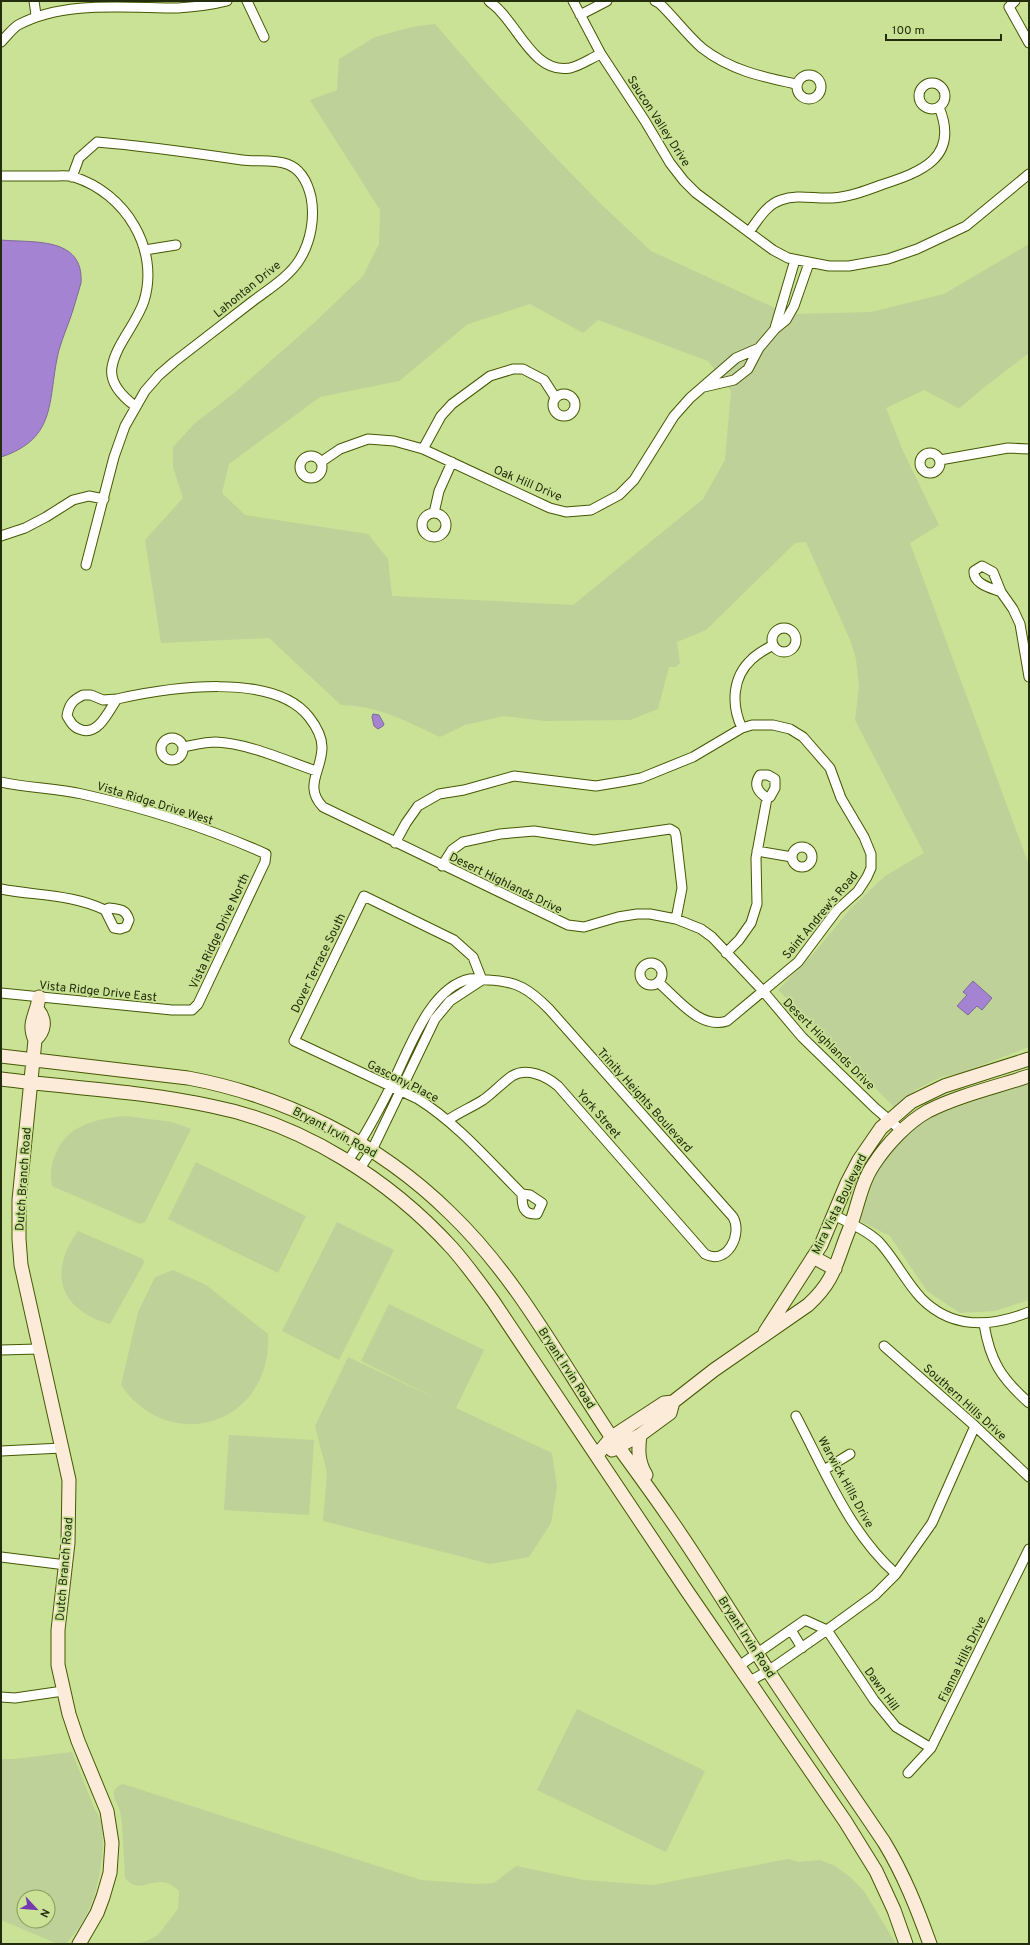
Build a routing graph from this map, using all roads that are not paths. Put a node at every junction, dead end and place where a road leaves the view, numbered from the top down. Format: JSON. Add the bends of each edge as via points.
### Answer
{"nodes":[{"id":1,"x":34,"y":1,"type":"edge"},
{"id":2,"x":227,"y":1,"type":"edge"},
{"id":3,"x":247,"y":1,"type":"edge"},
{"id":4,"x":488,"y":1,"type":"edge"},
{"id":5,"x":573,"y":1,"type":"edge"},
{"id":6,"x":607,"y":1,"type":"edge"},
{"id":7,"x":655,"y":1,"type":"edge"},
{"id":8,"x":1010,"y":3,"type":"edge"},
{"id":9,"x":36,"y":15,"type":"junction"},
{"id":10,"x":580,"y":15,"type":"junction"},
{"id":11,"x":264,"y":37,"type":"dead end"},
{"id":12,"x":1,"y":42,"type":"edge"},
{"id":13,"x":1029,"y":43,"type":"edge"},
{"id":14,"x":601,"y":54,"type":"junction"},
{"id":15,"x":796,"y":84,"type":"dead end"},
{"id":16,"x":939,"y":107,"type":"dead end"},
{"id":17,"x":1029,"y":174,"type":"edge"},
{"id":18,"x":1,"y":176,"type":"edge"},
{"id":19,"x":72,"y":176,"type":"junction"},
{"id":20,"x":749,"y":232,"type":"junction"},
{"id":21,"x":176,"y":245,"type":"dead end"},
{"id":22,"x":145,"y":250,"type":"junction"},
{"id":23,"x":795,"y":260,"type":"junction"},
{"id":24,"x":809,"y":263,"type":"junction"},
{"id":25,"x":775,"y":329,"type":"junction"},
{"id":26,"x":760,"y":348,"type":"junction"},
{"id":27,"x":704,"y":387,"type":"junction"},
{"id":28,"x":555,"y":397,"type":"dead end"},
{"id":29,"x":135,"y":406,"type":"junction"},
{"id":30,"x":423,"y":449,"type":"junction"},
{"id":31,"x":1029,"y":449,"type":"edge"},
{"id":32,"x":940,"y":460,"type":"dead end"},
{"id":33,"x":321,"y":462,"type":"dead end"},
{"id":34,"x":452,"y":462,"type":"junction"},
{"id":35,"x":104,"y":499,"type":"junction"},
{"id":36,"x":434,"y":513,"type":"dead end"},
{"id":37,"x":1,"y":536,"type":"edge"},
{"id":38,"x":86,"y":565,"type":"dead end"},
{"id":39,"x":1001,"y":592,"type":"dead end"},
{"id":40,"x":773,"y":645,"type":"dead end"},
{"id":41,"x":1029,"y":676,"type":"edge"},
{"id":42,"x":117,"y":699,"type":"junction"},
{"id":43,"x":742,"y":728,"type":"junction"},
{"id":44,"x":183,"y":747,"type":"dead end"},
{"id":45,"x":316,"y":771,"type":"junction"},
{"id":46,"x":1,"y":782,"type":"edge"},
{"id":47,"x":767,"y":798,"type":"dead end"},
{"id":48,"x":395,"y":843,"type":"junction"},
{"id":49,"x":757,"y":851,"type":"junction"},
{"id":50,"x":792,"y":857,"type":"dead end"},
{"id":51,"x":265,"y":862,"type":"joint"},
{"id":52,"x":442,"y":866,"type":"junction"},
{"id":53,"x":1,"y":889,"type":"edge"},
{"id":54,"x":105,"y":910,"type":"dead end"},
{"id":55,"x":676,"y":919,"type":"junction"},
{"id":56,"x":726,"y":953,"type":"junction"},
{"id":57,"x":482,"y":980,"type":"junction"},
{"id":58,"x":658,"y":982,"type":"dead end"},
{"id":59,"x":763,"y":991,"type":"junction"},
{"id":60,"x":1,"y":993,"type":"edge"},
{"id":61,"x":39,"y":1003,"type":"junction"},
{"id":62,"x":192,"y":1010,"type":"joint"},
{"id":63,"x":294,"y":1041,"type":"joint"},
{"id":64,"x":1,"y":1056,"type":"edge"},
{"id":65,"x":1029,"y":1059,"type":"edge"},
{"id":66,"x":33,"y":1060,"type":"junction"},
{"id":67,"x":1029,"y":1076,"type":"edge"},
{"id":68,"x":1,"y":1079,"type":"edge"},
{"id":69,"x":31,"y":1083,"type":"junction"},
{"id":70,"x":391,"y":1086,"type":"junction"},
{"id":71,"x":400,"y":1091,"type":"junction"},
{"id":72,"x":448,"y":1120,"type":"junction"},
{"id":73,"x":889,"y":1120,"type":"junction"},
{"id":74,"x":902,"y":1131,"type":"junction"},
{"id":75,"x":360,"y":1143,"type":"junction"},
{"id":76,"x":372,"y":1150,"type":"junction"},
{"id":77,"x":347,"y":1162,"type":"junction"},
{"id":78,"x":359,"y":1170,"type":"junction"},
{"id":79,"x":522,"y":1194,"type":"dead end"},
{"id":80,"x":834,"y":1215,"type":"junction"},
{"id":81,"x":852,"y":1225,"type":"junction"},
{"id":82,"x":705,"y":1254,"type":"joint"},
{"id":83,"x":813,"y":1257,"type":"junction"},
{"id":84,"x":835,"y":1269,"type":"junction"},
{"id":85,"x":1029,"y":1312,"type":"edge"},
{"id":86,"x":984,"y":1324,"type":"junction"},
{"id":87,"x":761,"y":1339,"type":"junction"},
{"id":88,"x":884,"y":1346,"type":"dead end"},
{"id":89,"x":38,"y":1349,"type":"junction"},
{"id":90,"x":1,"y":1350,"type":"edge"},
{"id":91,"x":673,"y":1402,"type":"junction"},
{"id":92,"x":1029,"y":1403,"type":"edge"},
{"id":93,"x":796,"y":1416,"type":"dead end"},
{"id":94,"x":974,"y":1426,"type":"junction"},
{"id":95,"x":640,"y":1435,"type":"junction"},
{"id":96,"x":616,"y":1442,"type":"junction"},
{"id":97,"x":62,"y":1448,"type":"junction"},
{"id":98,"x":1,"y":1451,"type":"edge"},
{"id":99,"x":850,"y":1454,"type":"dead end"},
{"id":100,"x":597,"y":1455,"type":"junction"},
{"id":101,"x":824,"y":1470,"type":"junction"},
{"id":102,"x":1029,"y":1477,"type":"edge"},
{"id":103,"x":669,"y":1516,"type":"junction"},
{"id":104,"x":1029,"y":1549,"type":"edge"},
{"id":105,"x":1,"y":1557,"type":"edge"},
{"id":106,"x":66,"y":1565,"type":"junction"},
{"id":107,"x":896,"y":1574,"type":"junction"},
{"id":108,"x":791,"y":1630,"type":"junction"},
{"id":109,"x":827,"y":1630,"type":"junction"},
{"id":110,"x":802,"y":1648,"type":"junction"},
{"id":111,"x":757,"y":1654,"type":"junction"},
{"id":112,"x":739,"y":1666,"type":"junction"},
{"id":113,"x":768,"y":1671,"type":"junction"},
{"id":114,"x":750,"y":1681,"type":"junction"},
{"id":115,"x":63,"y":1691,"type":"junction"},
{"id":116,"x":1,"y":1697,"type":"edge"},
{"id":117,"x":930,"y":1748,"type":"junction"},
{"id":118,"x":908,"y":1773,"type":"dead end"},
{"id":119,"x":79,"y":1944,"type":"edge"},
{"id":120,"x":906,"y":1944,"type":"edge"},
{"id":121,"x":930,"y":1944,"type":"edge"}],
"edges":[{"from":1,"to":9,"type":"street"},
{"from":2,"to":9,"type":"street","via":[[178,8],[100,3],[66,5]]},
{"from":3,"to":11,"type":"street"},
{"from":4,"to":14,"type":"street","via":[[500,11],[535,56],[551,67],[572,67]]},
{"from":5,"to":10,"type":"street","name":"Saucon Valley Drive"},
{"from":6,"to":10,"type":"street"},
{"from":7,"to":15,"type":"street","via":[[702,47],[737,69]]},
{"from":8,"to":13,"type":"street"},
{"from":9,"to":12,"type":"street","via":[[18,25]]},
{"from":10,"to":14,"type":"street","name":"Saucon Valley Drive"},
{"from":14,"to":20,"type":"street","name":"Saucon Valley Drive","via":[[684,181],[696,193]]},
{"from":16,"to":20,"type":"street","via":[[945,120],[945,136],[940,153],[918,172],[849,196],[796,196],[780,200],[770,206]]},
{"from":17,"to":24,"type":"street","via":[[966,226],[917,249],[866,264],[829,266]]},
{"from":18,"to":19,"type":"street"},
{"from":19,"to":22,"type":"street","via":[[108,194],[124,209]]},
{"from":19,"to":29,"type":"street","name":"Lahontan Drive","via":[[79,158],[97,142],[147,146],[245,160],[277,161],[289,164],[299,172],[309,190],[313,206],[312,222],[300,260],[282,279],[159,375]]},
{"from":20,"to":23,"type":"street","name":"Saucon Valley Drive","via":[[773,250]]},
{"from":21,"to":22,"type":"street"},
{"from":22,"to":29,"type":"street","via":[[148,280],[144,301],[112,367],[114,383],[123,396]]},
{"from":23,"to":24,"type":"street"},
{"from":23,"to":25,"type":"street","name":"Oak Hill Drive"},
{"from":24,"to":25,"type":"street","name":"Oak Hill Drive","via":[[794,306],[786,320]]},
{"from":25,"to":26,"type":"street","name":"Oak Hill Drive"},
{"from":26,"to":27,"type":"street","name":"Oak Hill Drive","via":[[736,358]]},
{"from":26,"to":27,"type":"street","name":"Oak Hill Drive","via":[[748,369],[734,380]]},
{"from":27,"to":34,"type":"street","name":"Oak Hill Drive","via":[[674,416],[634,480],[619,495],[591,510],[566,512],[550,508]]},
{"from":28,"to":30,"type":"street","via":[[544,380],[523,369],[513,369],[490,376],[452,404],[441,416]]},
{"from":29,"to":35,"type":"street","name":"Lahontan Drive","via":[[114,457]]},
{"from":30,"to":33,"type":"street","name":"Oak Hill Drive","via":[[394,440],[368,439],[340,449]]},
{"from":30,"to":34,"type":"street","name":"Oak Hill Drive"},
{"from":31,"to":32,"type":"street","via":[[1008,448]]},
{"from":34,"to":36,"type":"street","via":[[439,491]]},
{"from":35,"to":37,"type":"street","via":[[89,496],[73,500],[25,528]]},
{"from":35,"to":38,"type":"street","name":"Lahontan Drive"},
{"from":39,"to":41,"type":"street","via":[[1020,624]]},
{"from":40,"to":43,"type":"street","via":[[748,662],[736,686],[734,704]]},
{"from":42,"to":42,"type":"street","name":"Desert Highlands Drive","via":[[95,729],[86,731],[76,728],[67,716],[68,707],[74,699],[83,695],[104,700]]},
{"from":42,"to":45,"type":"street","name":"Desert Highlands Drive","via":[[182,687],[261,690],[280,696],[306,713],[320,735],[322,748]]},
{"from":43,"to":48,"type":"street","name":"Saint Andrew's Road","via":[[693,757],[626,782],[596,786],[514,776],[439,794],[418,806]]},
{"from":43,"to":59,"type":"street","name":"Saint Andrew's Road","via":[[773,724],[790,729],[803,737],[830,768],[841,798],[871,854],[871,868],[858,891],[837,910],[798,962]]},
{"from":44,"to":45,"type":"street","via":[[215,742],[228,744]]},
{"from":45,"to":48,"type":"street","name":"Desert Highlands Drive","via":[[313,792],[323,807]]},
{"from":46,"to":51,"type":"street","name":"Vista Ridge Drive West","via":[[79,794],[122,804],[237,841],[266,854]]},
{"from":47,"to":49,"type":"street"},
{"from":48,"to":52,"type":"street","name":"Desert Highlands Drive"},
{"from":49,"to":50,"type":"street"},
{"from":49,"to":56,"type":"street","via":[[758,904],[755,914],[745,932]]},
{"from":51,"to":62,"type":"street","name":"Vista Ridge Drive North","via":[[198,1004]]},
{"from":52,"to":55,"type":"street","name":"Desert Highlands Drive","via":[[568,925],[584,927],[637,914]]},
{"from":52,"to":55,"type":"street","via":[[452,850],[463,842],[500,834],[534,831],[594,840],[670,829],[676,836],[682,880]]},
{"from":53,"to":54,"type":"street","via":[[66,897]]},
{"from":55,"to":56,"type":"street","name":"Desert Highlands Drive","via":[[701,929]]},
{"from":56,"to":59,"type":"street","name":"Desert Highlands Drive"},
{"from":57,"to":63,"type":"street","name":"Dover Terrace South","via":[[473,957],[454,940],[364,896]]},
{"from":57,"to":70,"type":"street","name":"Trinity Heights Boulevard","via":[[471,978],[450,988],[431,1007]]},
{"from":57,"to":71,"type":"street","via":[[450,1001],[435,1018]]},
{"from":57,"to":82,"type":"street","name":"Trinity Heights Boulevard","via":[[515,983],[535,994],[733,1217],[737,1223],[737,1230],[726,1253],[716,1258]]},
{"from":58,"to":59,"type":"street","name":"Saint Andrew's Road","via":[[696,1016],[715,1024],[734,1018]]},
{"from":59,"to":73,"type":"street","name":"Desert Highlands Drive","via":[[792,1027]]},
{"from":60,"to":61,"type":"street","name":"Vista Ridge Drive East"},
{"from":61,"to":62,"type":"street","name":"Vista Ridge Drive East"},
{"from":61,"to":66,"type":"main road","name":"Dutch Branch Road","via":[[31,1024],[35,1040]]},
{"from":63,"to":70,"type":"street","name":"Gascony Place"},
{"from":64,"to":66,"type":"main road","name":"Bryant Irvin Road"},
{"from":65,"to":73,"type":"main road","name":"Mira Vista Boulevard","via":[[944,1086],[911,1102]]},
{"from":66,"to":69,"type":"main road","name":"Dutch Branch Road"},
{"from":66,"to":75,"type":"main road","name":"Bryant Irvin Road","via":[[217,1083],[287,1107]]},
{"from":67,"to":74,"type":"main road","name":"Mira Vista Boulevard","via":[[927,1111]]},
{"from":68,"to":69,"type":"main road","name":"Bryant Irvin Road"},
{"from":69,"to":77,"type":"main road","name":"Bryant Irvin Road","via":[[176,1099],[213,1106],[276,1126]]},
{"from":69,"to":89,"type":"main road","name":"Dutch Branch Road","via":[[19,1239],[22,1275]]},
{"from":70,"to":71,"type":"street","name":"Gascony Place"},
{"from":70,"to":75,"type":"street","name":"Trinity Heights Boulevard"},
{"from":71,"to":72,"type":"street","name":"Gascony Place","via":[[418,1099]]},
{"from":71,"to":76,"type":"street"},
{"from":72,"to":79,"type":"street","name":"Gascony Place"},
{"from":72,"to":82,"type":"street","name":"York Street","via":[[482,1100],[513,1076],[524,1073],[542,1075],[558,1086]]},
{"from":73,"to":74,"type":"street","name":"Desert Highlands Drive"},
{"from":73,"to":80,"type":"main road","name":"Mira Vista Boulevard","via":[[859,1160]]},
{"from":74,"to":81,"type":"main road","name":"Mira Vista Boulevard","via":[[874,1164],[863,1187]]},
{"from":75,"to":76,"type":"main road","name":"Bryant Irvin Road"},
{"from":75,"to":77,"type":"street","name":"Trinity Heights Boulevard"},
{"from":76,"to":78,"type":"street"},
{"from":76,"to":96,"type":"main road","name":"Bryant Irvin Road","via":[[434,1198],[472,1236],[515,1290]]},
{"from":77,"to":78,"type":"main road","name":"Bryant Irvin Road"},
{"from":78,"to":100,"type":"main road","name":"Bryant Irvin Road","via":[[404,1202],[429,1224],[466,1264]]},
{"from":80,"to":81,"type":"street"},
{"from":80,"to":83,"type":"main road","name":"Mira Vista Boulevard"},
{"from":81,"to":84,"type":"main road","name":"Mira Vista Boulevard"},
{"from":81,"to":86,"type":"street","via":[[877,1241],[922,1299],[939,1312],[956,1319]]},
{"from":83,"to":84,"type":"main road"},
{"from":83,"to":87,"type":"main road","name":"Mira Vista Boulevard"},
{"from":84,"to":87,"type":"main road","name":"Mira Vista Boulevard","via":[[828,1284],[808,1305]]},
{"from":85,"to":86,"type":"street","via":[[1012,1319]]},
{"from":86,"to":92,"type":"street","via":[[994,1361],[1007,1381]]},
{"from":87,"to":91,"type":"main road","name":"Mira Vista Boulevard","via":[[714,1370]]},
{"from":88,"to":94,"type":"street","name":"Southern Hills Drive"},
{"from":89,"to":90,"type":"street"},
{"from":89,"to":97,"type":"main road","name":"Dutch Branch Road"},
{"from":91,"to":95,"type":"main road","name":"Mira Vista Boulevard","via":[[670,1413]]},
{"from":91,"to":96,"type":"main road","name":"Mira Vista Boulevard","via":[[664,1403]]},
{"from":93,"to":101,"type":"street","name":"Warwick Hills Drive"},
{"from":94,"to":102,"type":"street","name":"Southern Hills Drive"},
{"from":94,"to":107,"type":"street","via":[[932,1523]]},
{"from":95,"to":96,"type":"main road","name":"Mira Vista Boulevard"},
{"from":95,"to":103,"type":"main road","via":[[638,1446],[641,1467],[664,1501]]},
{"from":96,"to":100,"type":"main road","name":"Mira Vista Boulevard"},
{"from":96,"to":103,"type":"main road","name":"Bryant Irvin Road"},
{"from":97,"to":98,"type":"street"},
{"from":97,"to":106,"type":"main road","name":"Dutch Branch Road","via":[[69,1480]]},
{"from":99,"to":101,"type":"street"},
{"from":100,"to":112,"type":"main road","name":"Bryant Irvin Road"},
{"from":101,"to":107,"type":"street","name":"Warwick Hills Drive","via":[[855,1528]]},
{"from":103,"to":111,"type":"main road","name":"Bryant Irvin Road"},
{"from":104,"to":117,"type":"street","name":"Fianna Hills Drive"},
{"from":105,"to":106,"type":"street"},
{"from":106,"to":115,"type":"main road","name":"Dutch Branch Road","via":[[58,1630],[58,1665]]},
{"from":107,"to":109,"type":"street","via":[[875,1595]]},
{"from":108,"to":109,"type":"street","via":[[805,1620]]},
{"from":108,"to":110,"type":"street"},
{"from":108,"to":111,"type":"street"},
{"from":109,"to":110,"type":"street"},
{"from":109,"to":117,"type":"street","name":"Dawn Hill","via":[[874,1700],[896,1727]]},
{"from":110,"to":113,"type":"street"},
{"from":111,"to":112,"type":"street"},
{"from":111,"to":113,"type":"main road","name":"Bryant Irvin Road"},
{"from":112,"to":114,"type":"main road","name":"Bryant Irvin Road"},
{"from":113,"to":114,"type":"street"},
{"from":113,"to":121,"type":"main road","name":"Bryant Irvin Road","via":[[900,1868]]},
{"from":114,"to":120,"type":"main road","name":"Bryant Irvin Road","via":[[876,1871]]},
{"from":115,"to":116,"type":"street","via":[[15,1698]]},
{"from":115,"to":119,"type":"main road","name":"Dutch Branch Road","via":[[78,1741],[107,1811],[112,1844],[110,1873],[103,1897]]},
{"from":117,"to":118,"type":"street","name":"Fianna Hills Drive"}]}
